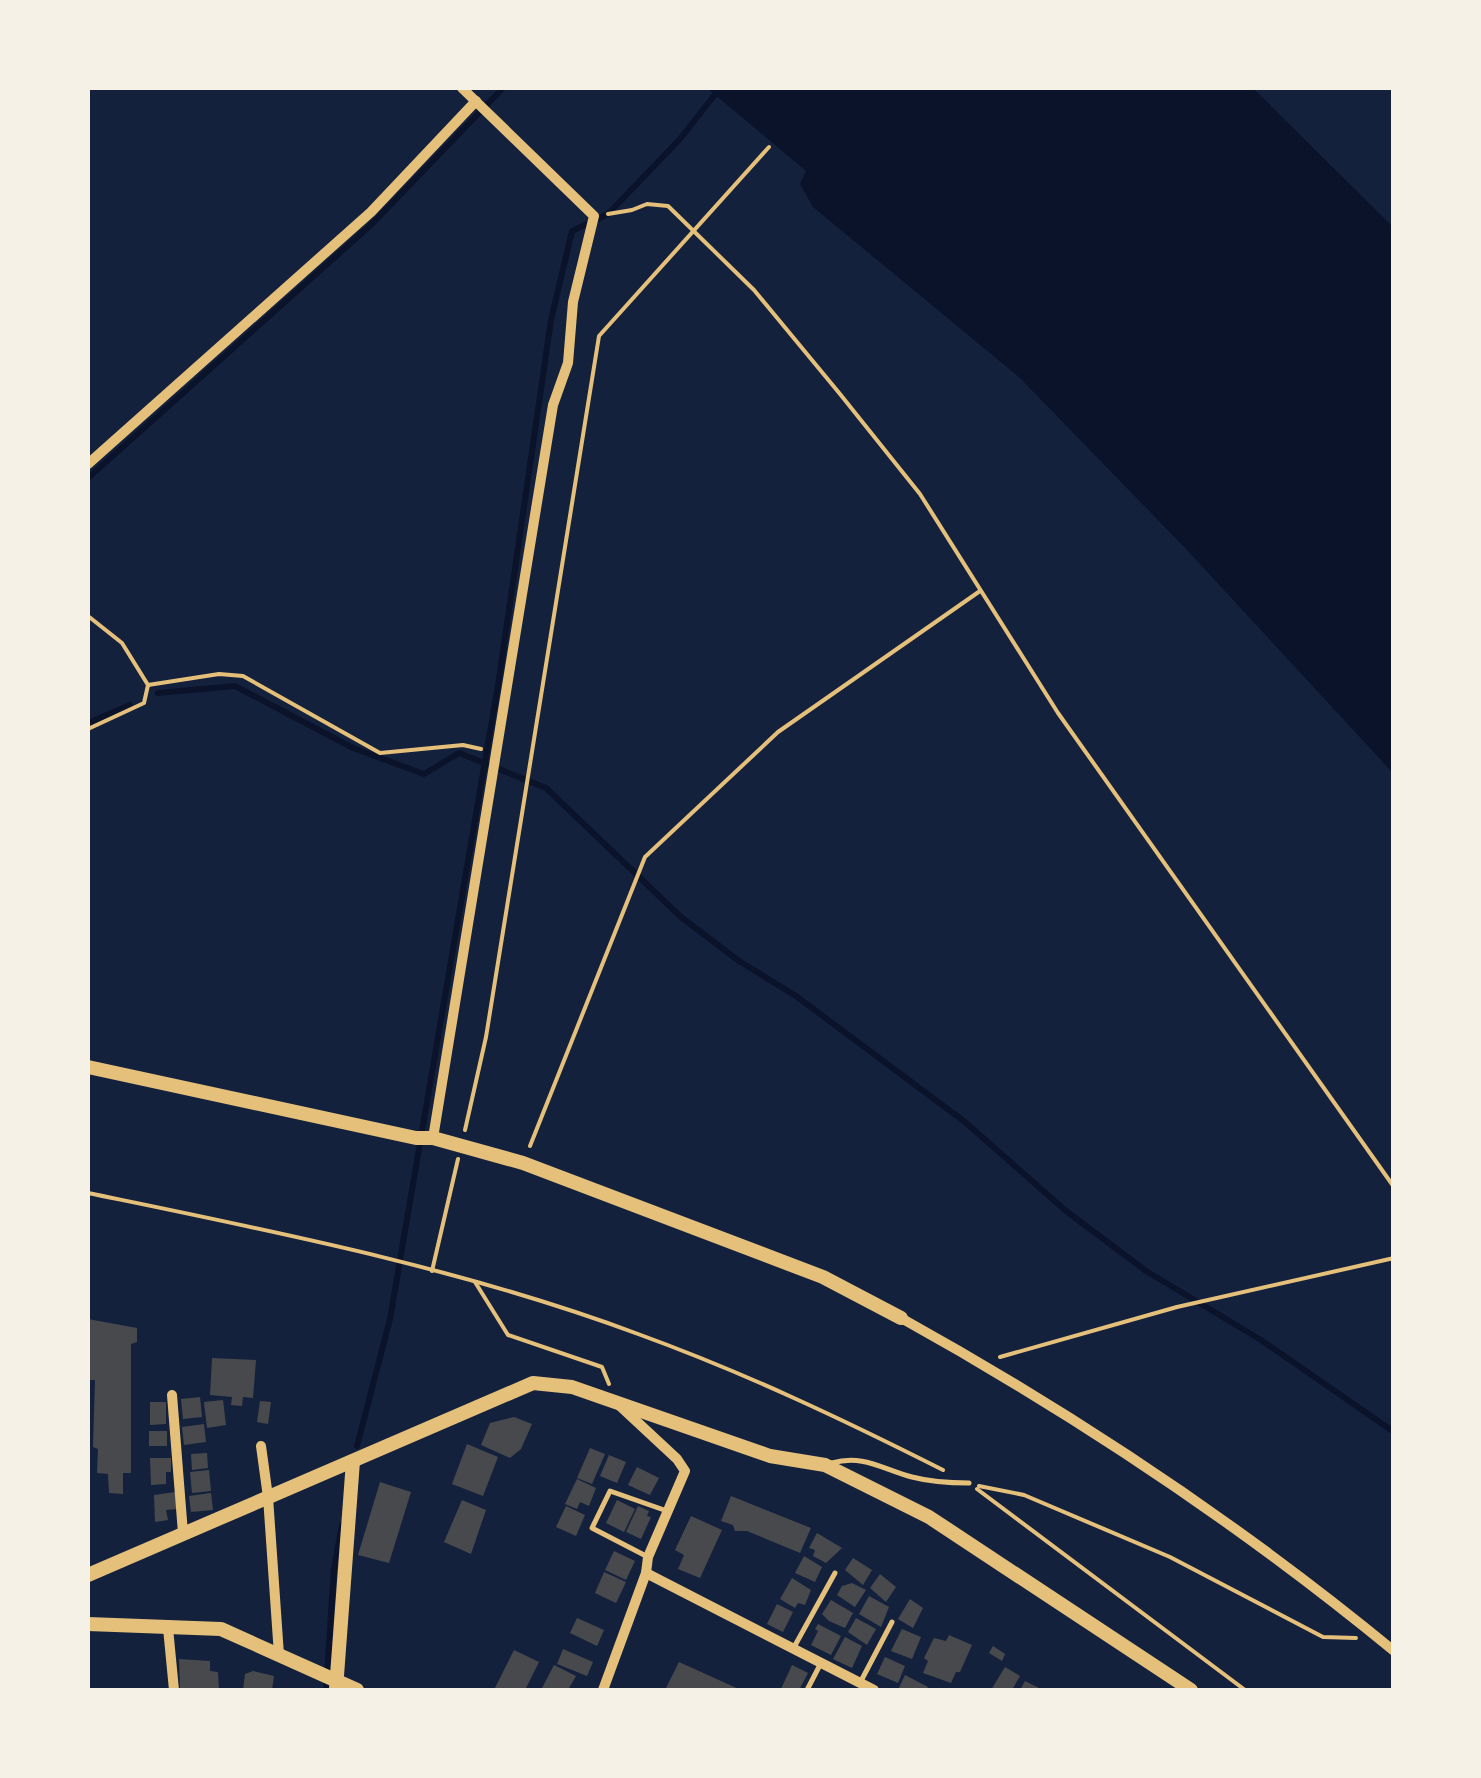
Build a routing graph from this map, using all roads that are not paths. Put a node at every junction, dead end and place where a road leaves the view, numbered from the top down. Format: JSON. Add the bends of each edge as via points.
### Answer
{"nodes":[{"id":1,"x":462,"y":88,"type":"edge"},
{"id":2,"x":477,"y":101,"type":"junction"},
{"id":3,"x":88,"y":464,"type":"edge"},
{"id":4,"x":88,"y":1066,"type":"edge"},
{"id":5,"x":427,"y":1138,"type":"junction"},
{"id":6,"x":902,"y":1318,"type":"joint"},
{"id":7,"x":172,"y":1395,"type":"dead end"},
{"id":8,"x":618,"y":1404,"type":"junction"},
{"id":9,"x":261,"y":1446,"type":"dead end"},
{"id":10,"x":353,"y":1461,"type":"junction"},
{"id":11,"x":825,"y":1465,"type":"junction"},
{"id":12,"x":969,"y":1483,"type":"road end"},
{"id":13,"x":268,"y":1497,"type":"junction"},
{"id":14,"x":668,"y":1511,"type":"junction"},
{"id":15,"x":184,"y":1533,"type":"junction"},
{"id":16,"x":648,"y":1557,"type":"junction"},
{"id":17,"x":835,"y":1572,"type":"dead end"},
{"id":18,"x":646,"y":1573,"type":"junction"},
{"id":19,"x":88,"y":1575,"type":"edge"},
{"id":20,"x":892,"y":1622,"type":"dead end"},
{"id":21,"x":88,"y":1624,"type":"edge"},
{"id":22,"x":168,"y":1628,"type":"junction"},
{"id":23,"x":794,"y":1648,"type":"junction"},
{"id":24,"x":1394,"y":1652,"type":"edge"},
{"id":25,"x":279,"y":1655,"type":"junction"},
{"id":26,"x":820,"y":1663,"type":"junction"},
{"id":27,"x":336,"y":1684,"type":"edge"},
{"id":28,"x":866,"y":1688,"type":"edge"},
{"id":29,"x":174,"y":1690,"type":"edge"},
{"id":30,"x":358,"y":1690,"type":"edge"},
{"id":31,"x":603,"y":1690,"type":"edge"},
{"id":32,"x":807,"y":1690,"type":"edge"},
{"id":33,"x":1190,"y":1690,"type":"edge"}],
"edges":[{"from":1,"to":2,"type":"street"},
{"from":2,"to":3,"type":"street","via":[[371,212]]},
{"from":2,"to":5,"type":"street","via":[[594,216],[573,302],[568,363],[553,405],[494,778]]},
{"from":4,"to":5,"type":"street"},
{"from":5,"to":6,"type":"street","via":[[523,1163],[823,1278]]},
{"from":6,"to":24,"type":"street","via":[[1214,1516]]},
{"from":7,"to":15,"type":"street"},
{"from":8,"to":10,"type":"street","via":[[572,1387],[533,1383]]},
{"from":8,"to":11,"type":"street","via":[[770,1456]]},
{"from":8,"to":14,"type":"street","via":[[685,1471]]},
{"from":9,"to":13,"type":"street"},
{"from":10,"to":13,"type":"street"},
{"from":10,"to":27,"type":"street"},
{"from":11,"to":12,"type":"lane","via":[[851,1458],[941,1484]]},
{"from":11,"to":33,"type":"street","via":[[929,1517]]},
{"from":13,"to":15,"type":"street"},
{"from":13,"to":25,"type":"street"},
{"from":14,"to":16,"type":"street"},
{"from":14,"to":16,"type":"lane","via":[[610,1491],[592,1528]]},
{"from":15,"to":19,"type":"street"},
{"from":16,"to":18,"type":"street"},
{"from":17,"to":23,"type":"lane"},
{"from":18,"to":23,"type":"street"},
{"from":18,"to":31,"type":"street"},
{"from":20,"to":28,"type":"lane"},
{"from":21,"to":22,"type":"street"},
{"from":22,"to":25,"type":"street","via":[[221,1629]]},
{"from":22,"to":29,"type":"street"},
{"from":23,"to":26,"type":"street"},
{"from":25,"to":27,"type":"street"},
{"from":26,"to":28,"type":"street"},
{"from":26,"to":32,"type":"lane"},
{"from":27,"to":30,"type":"street"}]}
